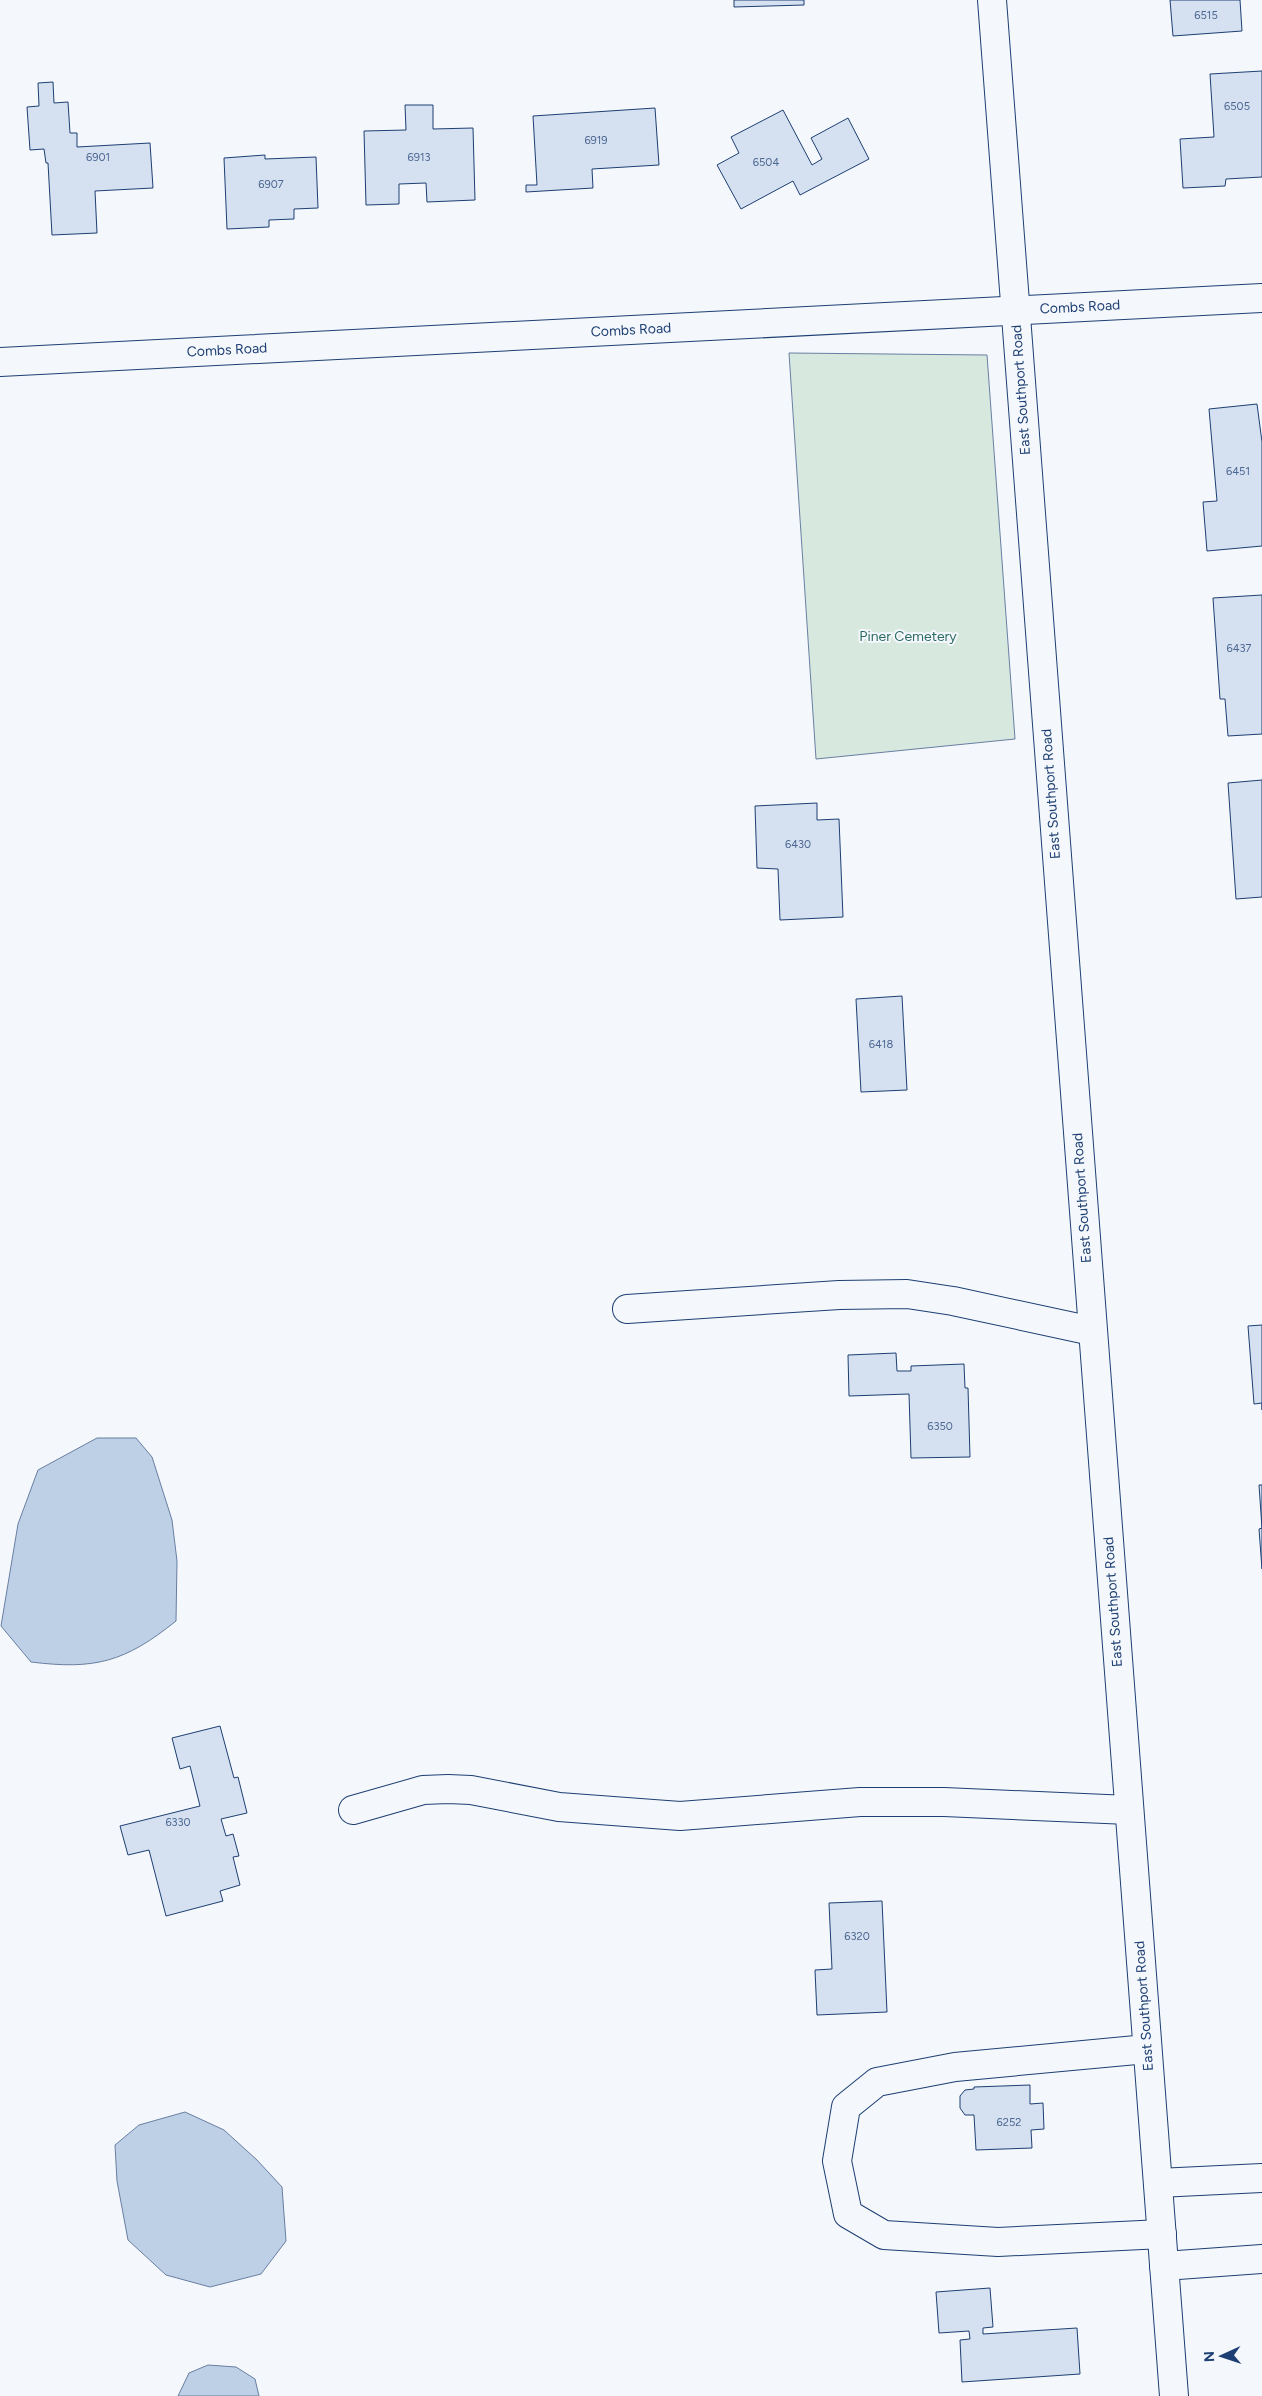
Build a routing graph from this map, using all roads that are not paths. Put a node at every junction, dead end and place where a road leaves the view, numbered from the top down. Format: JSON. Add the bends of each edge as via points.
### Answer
{"nodes":[{"id":1,"x":992,"y":0,"type":"edge"},
{"id":2,"x":1262,"y":298,"type":"edge"},
{"id":3,"x":1014,"y":310,"type":"junction"},
{"id":4,"x":0,"y":362,"type":"edge"},
{"id":5,"x":628,"y":1309,"type":"dead end"},
{"id":6,"x":1092,"y":1330,"type":"junction"},
{"id":7,"x":353,"y":1810,"type":"dead end"},
{"id":8,"x":1129,"y":1810,"type":"junction"},
{"id":9,"x":1147,"y":2048,"type":"junction"},
{"id":10,"x":1262,"y":2178,"type":"edge"},
{"id":11,"x":1158,"y":2183,"type":"junction"},
{"id":12,"x":1162,"y":2234,"type":"junction"},
{"id":13,"x":1262,"y":2259,"type":"edge"},
{"id":14,"x":1164,"y":2266,"type":"junction"},
{"id":15,"x":1174,"y":2396,"type":"edge"}],
"edges":[{"from":1,"to":3,"type":"main road","name":"East Southport Road"},
{"from":2,"to":3,"type":"main road","name":"Combs Road"},
{"from":3,"to":4,"type":"main road","name":"Combs Road"},
{"from":3,"to":6,"type":"main road","name":"East Southport Road"},
{"from":5,"to":6,"type":"main road","via":[[839,1295],[907,1294]]},
{"from":6,"to":8,"type":"main road","name":"East Southport Road"},
{"from":7,"to":8,"type":"main road","via":[[423,1790],[448,1789],[471,1790],[559,1807],[680,1816],[860,1802]]},
{"from":8,"to":9,"type":"main road","name":"East Southport Road"},
{"from":9,"to":11,"type":"main road","name":"East Southport Road"},
{"from":9,"to":12,"type":"main road","via":[[955,2067],[878,2082],[846,2107],[837,2161],[848,2214],[884,2235],[998,2242]]},
{"from":10,"to":11,"type":"main road"},
{"from":11,"to":12,"type":"main road","name":"East Southport Road"},
{"from":12,"to":14,"type":"main road","name":"East Southport Road"},
{"from":13,"to":14,"type":"main road"},
{"from":14,"to":15,"type":"main road","name":"East Southport Road"}]}
